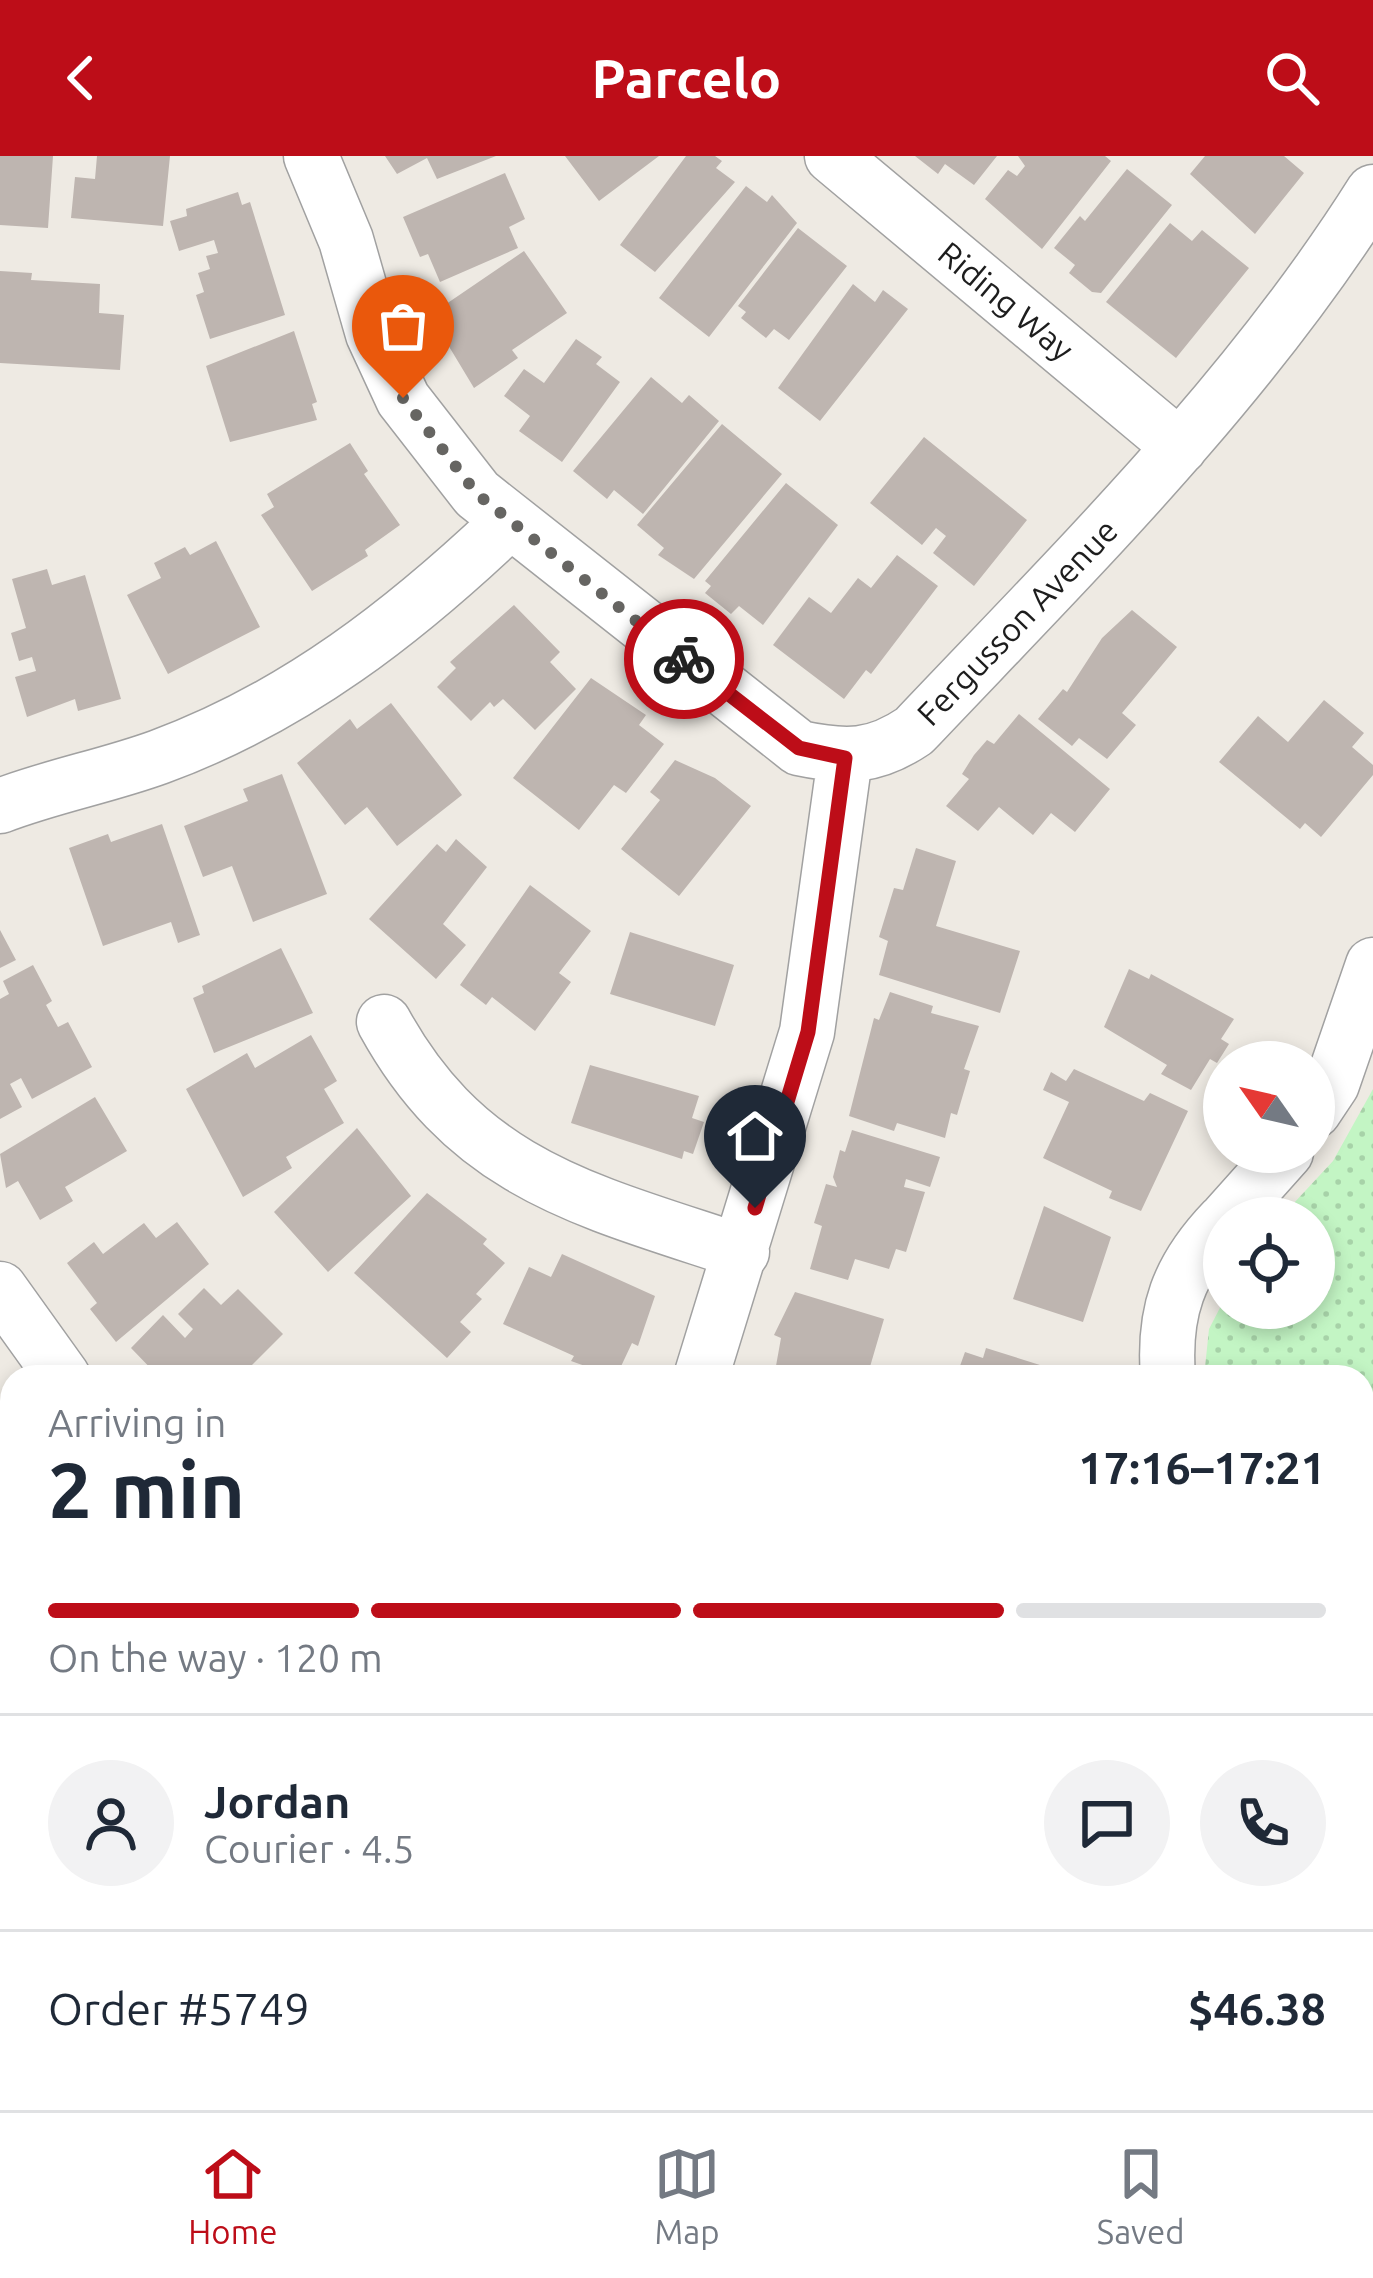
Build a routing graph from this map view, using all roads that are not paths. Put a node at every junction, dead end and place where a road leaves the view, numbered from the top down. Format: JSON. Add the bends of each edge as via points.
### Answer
{"nodes":[{"id":1,"x":311,"y":156,"type":"edge"},
{"id":2,"x":839,"y":158,"type":"edge"},
{"id":3,"x":1373,"y":192,"type":"edge"},
{"id":4,"x":1180,"y":447,"type":"junction"},
{"id":5,"x":508,"y":522,"type":"junction"},
{"id":6,"x":845,"y":758,"type":"junction"},
{"id":7,"x":0,"y":806,"type":"edge"},
{"id":8,"x":1373,"y":965,"type":"edge"},
{"id":9,"x":384,"y":1022,"type":"dead end"},
{"id":10,"x":1335,"y":1075,"type":"edge"},
{"id":11,"x":1267,"y":1173,"type":"edge"},
{"id":12,"x":1246,"y":1197,"type":"edge"},
{"id":13,"x":1203,"y":1248,"type":"edge"},
{"id":14,"x":742,"y":1252,"type":"junction"},
{"id":15,"x":0,"y":1289,"type":"edge"},
{"id":16,"x":54,"y":1365,"type":"edge"},
{"id":17,"x":705,"y":1365,"type":"edge"},
{"id":18,"x":1167,"y":1365,"type":"edge"}],
"edges":[{"from":1,"to":5,"type":"street","via":[[403,398]]},
{"from":2,"to":4,"type":"street","name":"Riding Way"},
{"from":3,"to":4,"type":"street","name":"Fergusson Avenue","via":[[1334,254]]},
{"from":4,"to":6,"type":"street","name":"Fergusson Avenue","via":[[914,731],[883,752]]},
{"from":5,"to":6,"type":"street","via":[[799,748]]},
{"from":5,"to":7,"type":"street","via":[[352,658],[246,720],[157,758]]},
{"from":6,"to":14,"type":"street","via":[[808,1032]]},
{"from":8,"to":10,"type":"street"},
{"from":9,"to":14,"type":"street","via":[[438,1102],[524,1172]]},
{"from":11,"to":12,"type":"street"},
{"from":13,"to":18,"type":"street","via":[[1178,1279],[1165,1325]]},
{"from":14,"to":17,"type":"street"},
{"from":15,"to":16,"type":"street"}]}
